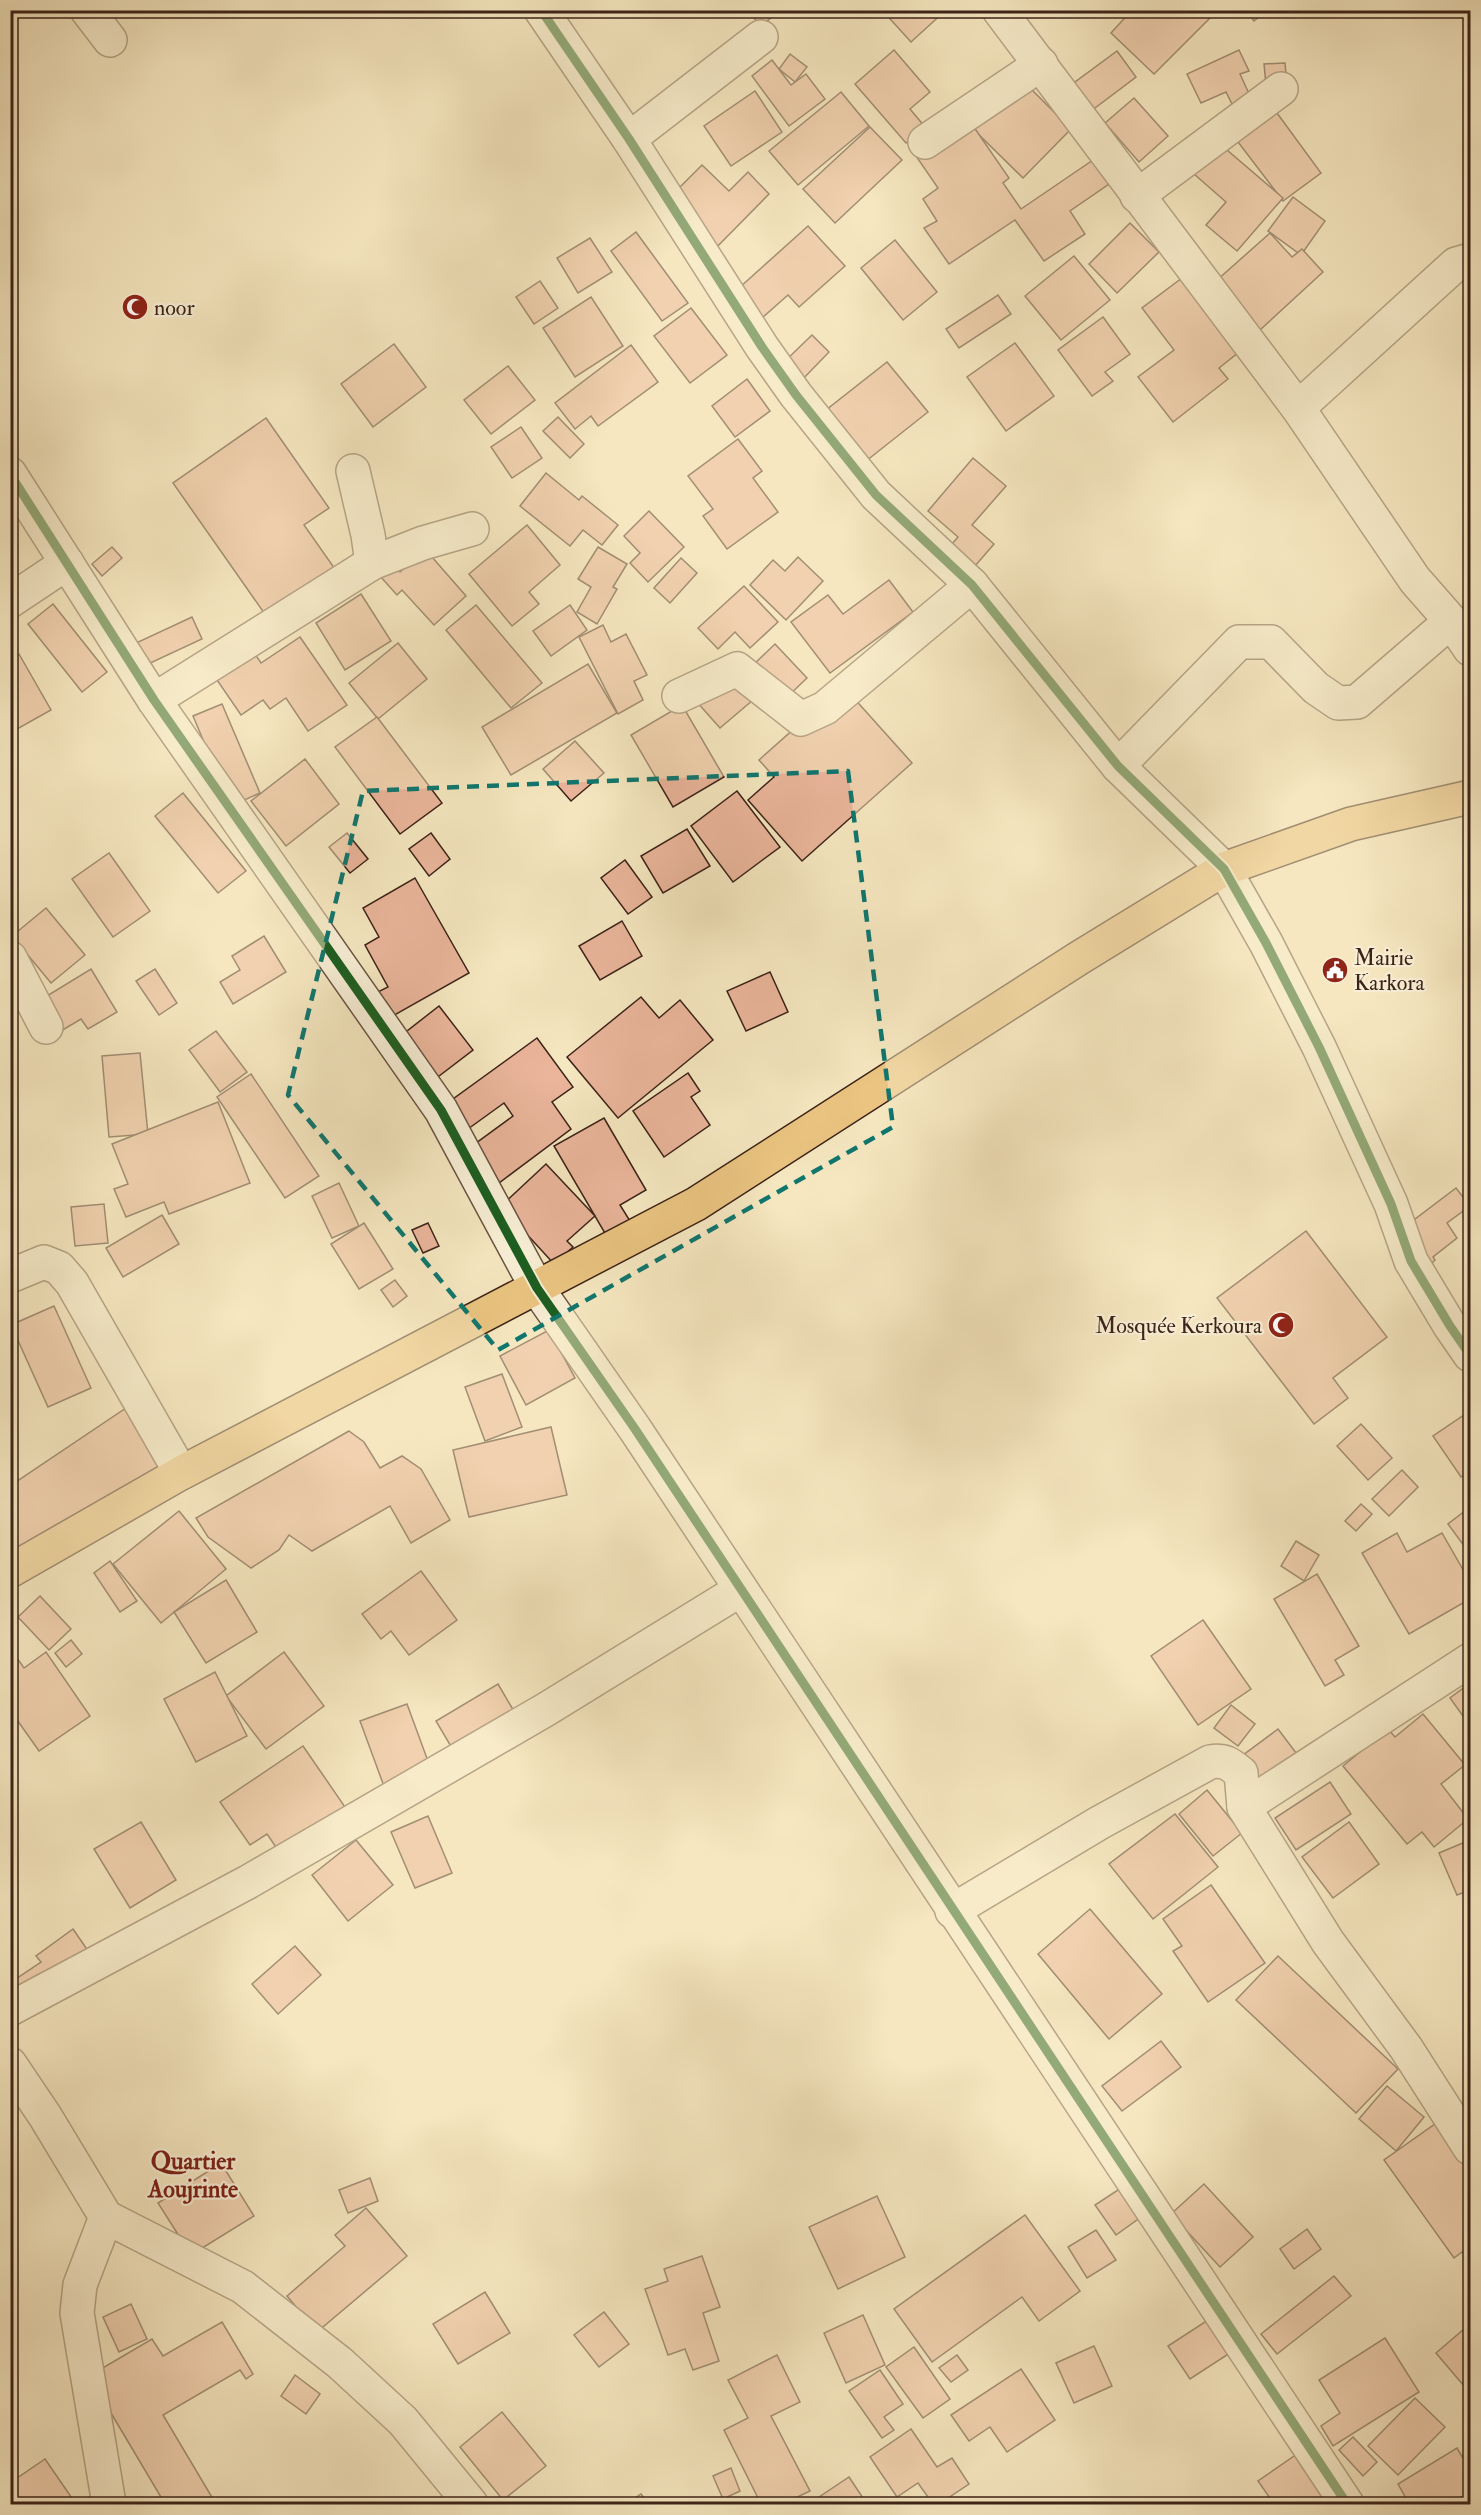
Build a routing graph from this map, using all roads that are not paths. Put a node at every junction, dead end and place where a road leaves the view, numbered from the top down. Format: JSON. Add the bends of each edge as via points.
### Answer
{"nodes":[{"id":1,"x":87,"y":10,"type":"edge"},
{"id":2,"x":541,"y":10,"type":"edge"},
{"id":3,"x":999,"y":10,"type":"edge"},
{"id":4,"x":762,"y":37,"type":"dead end"},
{"id":5,"x":110,"y":40,"type":"dead end"},
{"id":6,"x":1041,"y":64,"type":"junction"},
{"id":7,"x":1281,"y":89,"type":"dead end"},
{"id":8,"x":629,"y":139,"type":"junction"},
{"id":9,"x":925,"y":142,"type":"dead end"},
{"id":10,"x":1137,"y":196,"type":"junction"},
{"id":11,"x":1470,"y":260,"type":"edge"},
{"id":12,"x":1298,"y":408,"type":"junction"},
{"id":13,"x":352,"y":471,"type":"dead end"},
{"id":14,"x":10,"y":474,"type":"edge"},
{"id":15,"x":472,"y":529,"type":"dead end"},
{"id":16,"x":67,"y":563,"type":"junction"},
{"id":17,"x":372,"y":563,"type":"junction"},
{"id":18,"x":972,"y":585,"type":"junction"},
{"id":19,"x":10,"y":601,"type":"edge"},
{"id":20,"x":1451,"y":621,"type":"junction"},
{"id":21,"x":1470,"y":649,"type":"edge"},
{"id":22,"x":679,"y":696,"type":"dead end"},
{"id":23,"x":154,"y":700,"type":"junction"},
{"id":24,"x":1118,"y":766,"type":"junction"},
{"id":25,"x":1470,"y":796,"type":"edge"},
{"id":26,"x":1224,"y":869,"type":"junction"},
{"id":27,"x":10,"y":958,"type":"edge"},
{"id":28,"x":46,"y":1027,"type":"dead end"},
{"id":29,"x":10,"y":1276,"type":"edge"},
{"id":30,"x":537,"y":1288,"type":"junction"},
{"id":31,"x":1470,"y":1354,"type":"edge"},
{"id":32,"x":181,"y":1473,"type":"junction"},
{"id":33,"x":10,"y":1571,"type":"edge"},
{"id":34,"x":740,"y":1590,"type":"junction"},
{"id":35,"x":1470,"y":1660,"type":"edge"},
{"id":36,"x":1244,"y":1807,"type":"junction"},
{"id":37,"x":952,"y":1911,"type":"junction"},
{"id":38,"x":10,"y":2009,"type":"edge"},
{"id":39,"x":10,"y":2064,"type":"edge"},
{"id":40,"x":1470,"y":2148,"type":"edge"},
{"id":41,"x":106,"y":2217,"type":"junction"},
{"id":42,"x":108,"y":2504,"type":"edge"},
{"id":43,"x":471,"y":2505,"type":"edge"},
{"id":44,"x":1347,"y":2505,"type":"edge"}],
"edges":[{"from":1,"to":5,"type":"street"},
{"from":2,"to":8,"type":"street"},
{"from":3,"to":6,"type":"street"},
{"from":4,"to":8,"type":"street"},
{"from":6,"to":9,"type":"street"},
{"from":6,"to":10,"type":"street"},
{"from":7,"to":10,"type":"street"},
{"from":8,"to":18,"type":"street","via":[[796,395],[876,495]]},
{"from":10,"to":12,"type":"street"},
{"from":11,"to":12,"type":"street","via":[[1456,264]]},
{"from":12,"to":20,"type":"street","via":[[1415,580]]},
{"from":13,"to":17,"type":"street"},
{"from":14,"to":16,"type":"street"},
{"from":15,"to":17,"type":"street"},
{"from":16,"to":19,"type":"street"},
{"from":16,"to":23,"type":"street"},
{"from":17,"to":23,"type":"street"},
{"from":18,"to":22,"type":"street","via":[[825,708],[801,719],[737,669]]},
{"from":18,"to":24,"type":"street"},
{"from":20,"to":21,"type":"street"},
{"from":20,"to":24,"type":"street","via":[[1357,702],[1338,703],[1316,688],[1271,642],[1239,642]]},
{"from":23,"to":30,"type":"street","via":[[441,1110]]},
{"from":24,"to":26,"type":"street"},
{"from":25,"to":26,"type":"main road","via":[[1351,824]]},
{"from":26,"to":30,"type":"main road","via":[[696,1204]]},
{"from":26,"to":31,"type":"street","via":[[1319,1047],[1391,1204],[1411,1261]]},
{"from":27,"to":28,"type":"street"},
{"from":29,"to":32,"type":"street","via":[[44,1262],[59,1268],[72,1283]]},
{"from":30,"to":32,"type":"main road"},
{"from":30,"to":34,"type":"street"},
{"from":32,"to":33,"type":"main road"},
{"from":34,"to":37,"type":"street"},
{"from":34,"to":38,"type":"street","via":[[545,1710],[248,1882]]},
{"from":35,"to":36,"type":"street"},
{"from":36,"to":37,"type":"street","via":[[1241,1773],[1229,1763],[1210,1762]]},
{"from":36,"to":40,"type":"street","via":[[1328,1942],[1406,2048]]},
{"from":37,"to":44,"type":"street"},
{"from":39,"to":41,"type":"street"},
{"from":41,"to":42,"type":"street","via":[[80,2285],[77,2313]]},
{"from":41,"to":43,"type":"street","via":[[243,2287],[340,2363],[403,2421]]}]}
